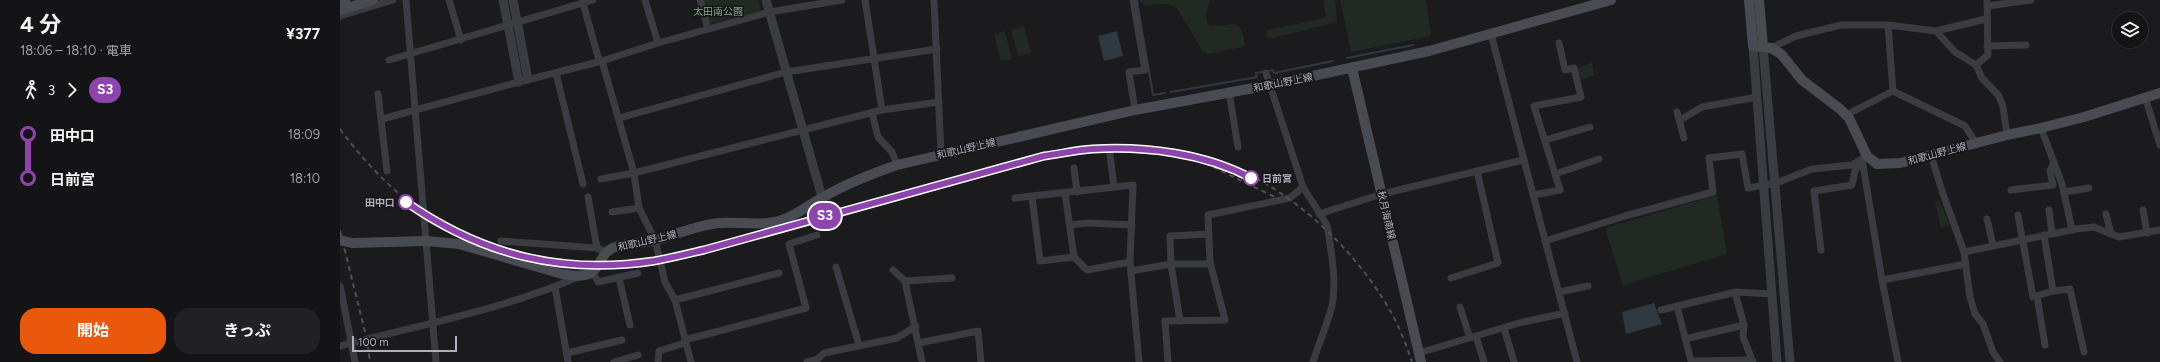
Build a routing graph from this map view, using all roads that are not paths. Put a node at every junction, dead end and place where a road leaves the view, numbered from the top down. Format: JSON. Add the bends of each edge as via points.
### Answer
{"nodes":[{"id":1,"x":345,"y":0,"type":"edge"},
{"id":2,"x":373,"y":0,"type":"edge"},
{"id":3,"x":393,"y":0,"type":"edge"},
{"id":4,"x":406,"y":0,"type":"edge"},
{"id":5,"x":450,"y":0,"type":"edge"},
{"id":6,"x":503,"y":0,"type":"edge"},
{"id":7,"x":513,"y":0,"type":"edge"},
{"id":8,"x":593,"y":0,"type":"edge"},
{"id":9,"x":645,"y":0,"type":"edge"},
{"id":10,"x":700,"y":0,"type":"edge"},
{"id":11,"x":766,"y":0,"type":"edge"},
{"id":12,"x":842,"y":0,"type":"edge"},
{"id":13,"x":865,"y":0,"type":"edge"},
{"id":14,"x":934,"y":0,"type":"edge"},
{"id":15,"x":1134,"y":0,"type":"edge"},
{"id":16,"x":1611,"y":0,"type":"edge"},
{"id":17,"x":1749,"y":0,"type":"edge"},
{"id":18,"x":1759,"y":0,"type":"edge"},
{"id":19,"x":2031,"y":0,"type":"edge"},
{"id":20,"x":340,"y":2,"type":"edge"},
{"id":21,"x":583,"y":3,"type":"junction"},
{"id":22,"x":1987,"y":3,"type":"edge"},
{"id":23,"x":1581,"y":4,"type":"edge"},
{"id":24,"x":340,"y":10,"type":"edge"},
{"id":25,"x":770,"y":12,"type":"junction"},
{"id":26,"x":340,"y":16,"type":"edge"},
{"id":27,"x":1986,"y":19,"type":"junction"},
{"id":28,"x":517,"y":23,"type":"junction"},
{"id":29,"x":508,"y":26,"type":"junction"},
{"id":30,"x":1888,"y":26,"type":"junction"},
{"id":31,"x":708,"y":29,"type":"junction"},
{"id":32,"x":1936,"y":31,"type":"junction"},
{"id":33,"x":1491,"y":34,"type":"junction"},
{"id":34,"x":461,"y":40,"type":"junction"},
{"id":35,"x":658,"y":43,"type":"junction"},
{"id":36,"x":1559,"y":43,"type":"dead end"},
{"id":37,"x":2026,"y":45,"type":"dead end"},
{"id":38,"x":1987,"y":46,"type":"junction"},
{"id":39,"x":1762,"y":47,"type":"junction"},
{"id":40,"x":936,"y":49,"type":"junction"},
{"id":41,"x":411,"y":54,"type":"junction"},
{"id":42,"x":873,"y":58,"type":"junction"},
{"id":43,"x":389,"y":60,"type":"dead end"},
{"id":44,"x":602,"y":61,"type":"junction"},
{"id":45,"x":1976,"y":65,"type":"junction"},
{"id":46,"x":1352,"y":68,"type":"junction"},
{"id":47,"x":786,"y":72,"type":"junction"},
{"id":48,"x":556,"y":73,"type":"junction"},
{"id":49,"x":1266,"y":73,"type":"dead end"},
{"id":50,"x":528,"y":79,"type":"junction"},
{"id":51,"x":519,"y":82,"type":"junction"},
{"id":52,"x":1270,"y":85,"type":"junction"},
{"id":53,"x":2160,"y":89,"type":"edge"},
{"id":54,"x":1892,"y":91,"type":"junction"},
{"id":55,"x":1229,"y":92,"type":"junction"},
{"id":56,"x":2160,"y":93,"type":"edge"},
{"id":57,"x":378,"y":94,"type":"dead end"},
{"id":58,"x":1757,"y":97,"type":"junction"},
{"id":59,"x":2145,"y":97,"type":"junction"},
{"id":60,"x":939,"y":102,"type":"junction"},
{"id":61,"x":415,"y":109,"type":"junction"},
{"id":62,"x":882,"y":110,"type":"junction"},
{"id":63,"x":1135,"y":110,"type":"junction"},
{"id":64,"x":1678,"y":112,"type":"dead end"},
{"id":65,"x":872,"y":113,"type":"junction"},
{"id":66,"x":1846,"y":115,"type":"junction"},
{"id":67,"x":619,"y":118,"type":"junction"},
{"id":68,"x":382,"y":119,"type":"junction"},
{"id":69,"x":1680,"y":120,"type":"junction"},
{"id":70,"x":1590,"y":127,"type":"dead end"},
{"id":71,"x":2041,"y":128,"type":"junction"},
{"id":72,"x":804,"y":131,"type":"junction"},
{"id":73,"x":2007,"y":134,"type":"junction"},
{"id":74,"x":1684,"y":138,"type":"dead end"},
{"id":75,"x":1545,"y":140,"type":"junction"},
{"id":76,"x":1976,"y":142,"type":"junction"},
{"id":77,"x":2160,"y":145,"type":"edge"},
{"id":78,"x":1238,"y":147,"type":"dead end"},
{"id":79,"x":941,"y":154,"type":"junction"},
{"id":80,"x":1110,"y":154,"type":"dead end"},
{"id":81,"x":1931,"y":154,"type":"junction"},
{"id":82,"x":1864,"y":157,"type":"junction"},
{"id":83,"x":1599,"y":159,"type":"dead end"},
{"id":84,"x":1523,"y":160,"type":"junction"},
{"id":85,"x":2054,"y":162,"type":"junction"},
{"id":86,"x":897,"y":165,"type":"junction"},
{"id":87,"x":1074,"y":168,"type":"dead end"},
{"id":88,"x":387,"y":171,"type":"dead end"},
{"id":89,"x":1477,"y":171,"type":"junction"},
{"id":90,"x":634,"y":173,"type":"junction"},
{"id":91,"x":1555,"y":174,"type":"junction"},
{"id":92,"x":602,"y":179,"type":"dead end"},
{"id":93,"x":1776,"y":183,"type":"junction"},
{"id":94,"x":583,"y":184,"type":"dead end"},
{"id":95,"x":1764,"y":185,"type":"junction"},
{"id":96,"x":1114,"y":187,"type":"junction"},
{"id":97,"x":1303,"y":187,"type":"junction"},
{"id":98,"x":2089,"y":188,"type":"dead end"},
{"id":99,"x":2011,"y":190,"type":"dead end"},
{"id":100,"x":1077,"y":192,"type":"junction"},
{"id":101,"x":2064,"y":192,"type":"junction"},
{"id":102,"x":1065,"y":193,"type":"junction"},
{"id":103,"x":1382,"y":194,"type":"junction"},
{"id":104,"x":1533,"y":195,"type":"junction"},
{"id":105,"x":1032,"y":196,"type":"junction"},
{"id":106,"x":588,"y":197,"type":"dead end"},
{"id":107,"x":822,"y":197,"type":"junction"},
{"id":108,"x":1015,"y":198,"type":"dead end"},
{"id":109,"x":639,"y":208,"type":"junction"},
{"id":110,"x":2049,"y":210,"type":"dead end"},
{"id":111,"x":2143,"y":210,"type":"dead end"},
{"id":112,"x":612,"y":212,"type":"dead end"},
{"id":113,"x":1320,"y":214,"type":"junction"},
{"id":114,"x":2106,"y":214,"type":"dead end"},
{"id":115,"x":2018,"y":215,"type":"dead end"},
{"id":116,"x":1987,"y":219,"type":"dead end"},
{"id":117,"x":1070,"y":225,"type":"junction"},
{"id":118,"x":1132,"y":225,"type":"junction"},
{"id":119,"x":2072,"y":230,"type":"junction"},
{"id":120,"x":2160,"y":230,"type":"edge"},
{"id":121,"x":2147,"y":233,"type":"junction"},
{"id":122,"x":1209,"y":234,"type":"junction"},
{"id":123,"x":2052,"y":234,"type":"junction"},
{"id":124,"x":2111,"y":234,"type":"junction"},
{"id":125,"x":817,"y":235,"type":"dead end"},
{"id":126,"x":2044,"y":235,"type":"junction"},
{"id":127,"x":340,"y":240,"type":"edge"},
{"id":128,"x":501,"y":240,"type":"dead end"},
{"id":129,"x":656,"y":240,"type":"junction"},
{"id":130,"x":2023,"y":240,"type":"junction"},
{"id":131,"x":426,"y":241,"type":"junction"},
{"id":132,"x":1545,"y":241,"type":"junction"},
{"id":133,"x":1993,"y":245,"type":"junction"},
{"id":134,"x":597,"y":248,"type":"junction"},
{"id":135,"x":1821,"y":250,"type":"dead end"},
{"id":136,"x":1964,"y":252,"type":"junction"},
{"id":137,"x":607,"y":253,"type":"junction"},
{"id":138,"x":1074,"y":257,"type":"junction"},
{"id":139,"x":1130,"y":262,"type":"junction"},
{"id":140,"x":1171,"y":264,"type":"junction"},
{"id":141,"x":1210,"y":264,"type":"junction"},
{"id":142,"x":1966,"y":264,"type":"junction"},
{"id":143,"x":836,"y":267,"type":"dead end"},
{"id":144,"x":893,"y":270,"type":"dead end"},
{"id":145,"x":1131,"y":271,"type":"junction"},
{"id":146,"x":593,"y":272,"type":"junction"},
{"id":147,"x":779,"y":272,"type":"dead end"},
{"id":148,"x":638,"y":273,"type":"dead end"},
{"id":149,"x":578,"y":277,"type":"junction"},
{"id":150,"x":619,"y":278,"type":"junction"},
{"id":151,"x":952,"y":278,"type":"dead end"},
{"id":152,"x":1451,"y":278,"type":"dead end"},
{"id":153,"x":1882,"y":280,"type":"junction"},
{"id":154,"x":905,"y":281,"type":"junction"},
{"id":155,"x":340,"y":286,"type":"edge"},
{"id":156,"x":1588,"y":286,"type":"dead end"},
{"id":157,"x":555,"y":287,"type":"junction"},
{"id":158,"x":2053,"y":291,"type":"junction"},
{"id":159,"x":1559,"y":292,"type":"junction"},
{"id":160,"x":1735,"y":292,"type":"junction"},
{"id":161,"x":1772,"y":294,"type":"junction"},
{"id":162,"x":341,"y":295,"type":"edge"},
{"id":163,"x":2037,"y":296,"type":"junction"},
{"id":164,"x":675,"y":300,"type":"junction"},
{"id":165,"x":1677,"y":306,"type":"junction"},
{"id":166,"x":1460,"y":307,"type":"dead end"},
{"id":167,"x":1661,"y":310,"type":"dead end"},
{"id":168,"x":1565,"y":313,"type":"junction"},
{"id":169,"x":1180,"y":321,"type":"junction"},
{"id":170,"x":432,"y":324,"type":"junction"},
{"id":171,"x":630,"y":325,"type":"dead end"},
{"id":172,"x":1744,"y":325,"type":"junction"},
{"id":173,"x":916,"y":326,"type":"junction"},
{"id":174,"x":1504,"y":328,"type":"junction"},
{"id":175,"x":1473,"y":337,"type":"junction"},
{"id":176,"x":1685,"y":339,"type":"junction"},
{"id":177,"x":622,"y":340,"type":"dead end"},
{"id":178,"x":685,"y":341,"type":"junction"},
{"id":179,"x":919,"y":342,"type":"junction"},
{"id":180,"x":351,"y":343,"type":"junction"},
{"id":181,"x":859,"y":345,"type":"junction"},
{"id":182,"x":2045,"y":345,"type":"dead end"},
{"id":183,"x":340,"y":346,"type":"edge"},
{"id":184,"x":2084,"y":352,"type":"dead end"},
{"id":185,"x":567,"y":353,"type":"junction"},
{"id":186,"x":638,"y":355,"type":"dead end"},
{"id":187,"x":1420,"y":358,"type":"edge"},
{"id":188,"x":819,"y":360,"type":"edge"},
{"id":189,"x":1688,"y":361,"type":"edge"},
{"id":190,"x":1752,"y":361,"type":"edge"},
{"id":191,"x":355,"y":362,"type":"edge"},
{"id":192,"x":436,"y":362,"type":"edge"},
{"id":193,"x":568,"y":362,"type":"edge"},
{"id":194,"x":614,"y":362,"type":"edge"},
{"id":195,"x":658,"y":362,"type":"edge"},
{"id":196,"x":692,"y":362,"type":"edge"},
{"id":197,"x":807,"y":362,"type":"edge"},
{"id":198,"x":922,"y":362,"type":"edge"},
{"id":199,"x":981,"y":362,"type":"edge"},
{"id":200,"x":1138,"y":362,"type":"edge"},
{"id":201,"x":1168,"y":362,"type":"edge"},
{"id":202,"x":1313,"y":362,"type":"edge"},
{"id":203,"x":1484,"y":362,"type":"edge"},
{"id":204,"x":1514,"y":362,"type":"edge"},
{"id":205,"x":1577,"y":362,"type":"edge"},
{"id":206,"x":1778,"y":362,"type":"edge"},
{"id":207,"x":1790,"y":362,"type":"edge"},
{"id":208,"x":1898,"y":362,"type":"edge"},
{"id":209,"x":2000,"y":362,"type":"edge"}],
"edges":[{"from":1,"to":20,"type":"main road"},
{"from":2,"to":24,"type":"main road"},
{"from":3,"to":26,"type":"street"},
{"from":4,"to":41,"type":"street"},
{"from":5,"to":34,"type":"street"},
{"from":6,"to":29,"type":"street"},
{"from":7,"to":28,"type":"street"},
{"from":8,"to":21,"type":"street"},
{"from":9,"to":35,"type":"street"},
{"from":10,"to":31,"type":"street"},
{"from":11,"to":25,"type":"street"},
{"from":12,"to":25,"type":"street"},
{"from":13,"to":42,"type":"street"},
{"from":14,"to":40,"type":"street"},
{"from":15,"to":63,"type":"street","via":[[1145,70],[1129,72]]},
{"from":16,"to":23,"type":"main road","name":"和歌山野上線"},
{"from":17,"to":39,"type":"main road"},
{"from":18,"to":39,"type":"main road"},
{"from":19,"to":22,"type":"street"},
{"from":21,"to":28,"type":"street"},
{"from":21,"to":44,"type":"street","via":[[598,57]]},
{"from":22,"to":27,"type":"street"},
{"from":23,"to":33,"type":"main road","name":"和歌山野上線"},
{"from":25,"to":31,"type":"street"},
{"from":25,"to":47,"type":"street"},
{"from":27,"to":32,"type":"street"},
{"from":27,"to":38,"type":"street"},
{"from":28,"to":29,"type":"street"},
{"from":28,"to":50,"type":"street"},
{"from":29,"to":34,"type":"street"},
{"from":29,"to":51,"type":"street"},
{"from":30,"to":32,"type":"street"},
{"from":30,"to":39,"type":"street","via":[[1841,25]]},
{"from":30,"to":54,"type":"street"},
{"from":31,"to":35,"type":"street"},
{"from":32,"to":45,"type":"street","via":[[1955,52]]},
{"from":33,"to":46,"type":"main road","name":"和歌山野上線"},
{"from":33,"to":84,"type":"street"},
{"from":34,"to":41,"type":"street"},
{"from":35,"to":44,"type":"street"},
{"from":36,"to":75,"type":"street","via":[[1565,70],[1574,68],[1581,97],[1534,106]]},
{"from":37,"to":38,"type":"street"},
{"from":38,"to":45,"type":"street","via":[[1988,55]]},
{"from":39,"to":58,"type":"street"},
{"from":39,"to":66,"type":"main road","via":[[1781,54],[1802,80]]},
{"from":39,"to":93,"type":"street"},
{"from":40,"to":42,"type":"street"},
{"from":40,"to":60,"type":"street"},
{"from":41,"to":43,"type":"street"},
{"from":41,"to":61,"type":"street"},
{"from":42,"to":47,"type":"street"},
{"from":42,"to":62,"type":"street"},
{"from":44,"to":48,"type":"street"},
{"from":44,"to":67,"type":"street"},
{"from":45,"to":73,"type":"street","via":[[1982,78],[1999,96]]},
{"from":46,"to":52,"type":"main road","name":"和歌山野上線"},
{"from":46,"to":103,"type":"main road","name":"秋月海南線"},
{"from":47,"to":67,"type":"street"},
{"from":47,"to":72,"type":"street"},
{"from":48,"to":50,"type":"street"},
{"from":48,"to":94,"type":"street"},
{"from":49,"to":52,"type":"street"},
{"from":50,"to":51,"type":"street"},
{"from":51,"to":61,"type":"street"},
{"from":52,"to":55,"type":"main road","name":"和歌山野上線"},
{"from":52,"to":97,"type":"street","via":[[1286,141]]},
{"from":53,"to":59,"type":"street"},
{"from":54,"to":66,"type":"street"},
{"from":54,"to":76,"type":"street","via":[[1965,126]]},
{"from":55,"to":63,"type":"main road","name":"和歌山野上線"},
{"from":55,"to":78,"type":"street"},
{"from":56,"to":59,"type":"main road","name":"和歌山野上線"},
{"from":57,"to":68,"type":"street"},
{"from":58,"to":69,"type":"street","via":[[1702,107]]},
{"from":58,"to":95,"type":"street"},
{"from":59,"to":71,"type":"main road","name":"和歌山野上線"},
{"from":59,"to":77,"type":"street"},
{"from":60,"to":62,"type":"street"},
{"from":60,"to":79,"type":"street"},
{"from":61,"to":68,"type":"street"},
{"from":61,"to":131,"type":"street"},
{"from":62,"to":65,"type":"street"},
{"from":63,"to":79,"type":"main road","name":"和歌山野上線"},
{"from":64,"to":69,"type":"street"},
{"from":65,"to":72,"type":"street"},
{"from":65,"to":86,"type":"street","via":[[878,137],[892,152]]},
{"from":66,"to":82,"type":"main road"},
{"from":67,"to":90,"type":"street"},
{"from":68,"to":88,"type":"street"},
{"from":69,"to":74,"type":"street"},
{"from":70,"to":75,"type":"street"},
{"from":71,"to":73,"type":"main road","name":"和歌山野上線"},
{"from":71,"to":85,"type":"street"},
{"from":72,"to":90,"type":"street"},
{"from":72,"to":107,"type":"street"},
{"from":73,"to":76,"type":"main road","name":"和歌山野上線"},
{"from":75,"to":91,"type":"street"},
{"from":76,"to":81,"type":"main road","name":"和歌山野上線"},
{"from":79,"to":86,"type":"main road","name":"和歌山野上線"},
{"from":80,"to":96,"type":"street"},
{"from":81,"to":82,"type":"main road","name":"和歌山野上線","via":[[1886,165],[1877,164]]},
{"from":81,"to":136,"type":"street"},
{"from":82,"to":93,"type":"street","via":[[1852,165],[1812,169]]},
{"from":82,"to":135,"type":"street","via":[[1855,171],[1852,186],[1814,191]]},
{"from":82,"to":153,"type":"street"},
{"from":83,"to":91,"type":"street"},
{"from":84,"to":89,"type":"street"},
{"from":84,"to":104,"type":"street"},
{"from":85,"to":99,"type":"street","via":[[2050,171],[2052,185]]},
{"from":85,"to":101,"type":"street"},
{"from":86,"to":107,"type":"main road","name":"和歌山野上線"},
{"from":87,"to":100,"type":"street"},
{"from":89,"to":103,"type":"street"},
{"from":89,"to":152,"type":"street","via":[[1498,263]]},
{"from":90,"to":92,"type":"street"},
{"from":90,"to":109,"type":"street"},
{"from":91,"to":104,"type":"street","via":[[1560,190]]},
{"from":93,"to":95,"type":"street"},
{"from":93,"to":207,"type":"street"},
{"from":95,"to":132,"type":"street","via":[[1748,188],[1742,154],[1709,158],[1713,192]]},
{"from":95,"to":161,"type":"street"},
{"from":96,"to":100,"type":"street"},
{"from":96,"to":118,"type":"street","via":[[1133,185]]},
{"from":97,"to":113,"type":"street"},
{"from":97,"to":122,"type":"street","via":[[1290,198],[1208,215]]},
{"from":98,"to":101,"type":"street"},
{"from":100,"to":102,"type":"street"},
{"from":101,"to":119,"type":"street"},
{"from":102,"to":105,"type":"street"},
{"from":102,"to":117,"type":"street"},
{"from":103,"to":113,"type":"street"},
{"from":103,"to":187,"type":"main road","name":"秋月海南線"},
{"from":104,"to":132,"type":"street"},
{"from":105,"to":108,"type":"street"},
{"from":105,"to":138,"type":"street","via":[[1040,261]]},
{"from":106,"to":134,"type":"street"},
{"from":107,"to":129,"type":"main road","name":"和歌山野上線","via":[[800,212],[782,220],[762,223],[717,223]]},
{"from":109,"to":112,"type":"street"},
{"from":109,"to":129,"type":"street"},
{"from":110,"to":123,"type":"street"},
{"from":111,"to":121,"type":"street"},
{"from":113,"to":202,"type":"street","via":[[1328,232],[1333,290],[1332,305]]},
{"from":114,"to":124,"type":"street"},
{"from":115,"to":130,"type":"street"},
{"from":116,"to":133,"type":"street"},
{"from":117,"to":118,"type":"street","via":[[1087,222]]},
{"from":117,"to":138,"type":"street"},
{"from":118,"to":139,"type":"street"},
{"from":119,"to":123,"type":"street"},
{"from":119,"to":124,"type":"street","via":[[2094,228]]},
{"from":120,"to":121,"type":"street"},
{"from":121,"to":124,"type":"street","via":[[2119,236]]},
{"from":122,"to":140,"type":"street","via":[[1170,236]]},
{"from":122,"to":141,"type":"street"},
{"from":123,"to":126,"type":"street"},
{"from":125,"to":178,"type":"street","via":[[789,244],[806,308]]},
{"from":126,"to":130,"type":"street"},
{"from":126,"to":158,"type":"street"},
{"from":127,"to":131,"type":"main road","via":[[352,243]]},
{"from":128,"to":134,"type":"street"},
{"from":129,"to":137,"type":"main road","name":"和歌山野上線","via":[[620,246]]},
{"from":129,"to":164,"type":"street","via":[[665,282]]},
{"from":130,"to":133,"type":"street"},
{"from":130,"to":163,"type":"street","via":[[2033,298]]},
{"from":131,"to":149,"type":"main road","via":[[472,247]]},
{"from":131,"to":170,"type":"street"},
{"from":132,"to":159,"type":"street"},
{"from":133,"to":136,"type":"street"},
{"from":134,"to":137,"type":"street"},
{"from":136,"to":142,"type":"street"},
{"from":137,"to":146,"type":"main road","name":"和歌山野上線"},
{"from":138,"to":139,"type":"street","via":[[1086,270]]},
{"from":139,"to":145,"type":"street"},
{"from":140,"to":141,"type":"street"},
{"from":140,"to":145,"type":"street"},
{"from":140,"to":169,"type":"street"},
{"from":141,"to":169,"type":"street","via":[[1225,320]]},
{"from":142,"to":153,"type":"street"},
{"from":142,"to":209,"type":"street","via":[[1970,298],[1975,314],[1983,324],[1993,352]]},
{"from":143,"to":181,"type":"street"},
{"from":144,"to":154,"type":"street"},
{"from":145,"to":200,"type":"street"},
{"from":146,"to":149,"type":"main road"},
{"from":146,"to":150,"type":"street","via":[[598,282]]},
{"from":147,"to":164,"type":"street"},
{"from":148,"to":150,"type":"street"},
{"from":149,"to":157,"type":"street"},
{"from":150,"to":171,"type":"street"},
{"from":151,"to":154,"type":"street"},
{"from":153,"to":208,"type":"street"},
{"from":154,"to":173,"type":"street"},
{"from":155,"to":162,"type":"street"},
{"from":156,"to":159,"type":"street"},
{"from":157,"to":170,"type":"street"},
{"from":157,"to":185,"type":"street"},
{"from":158,"to":163,"type":"street"},
{"from":158,"to":184,"type":"street","via":[[2070,289]]},
{"from":159,"to":168,"type":"street"},
{"from":160,"to":161,"type":"street"},
{"from":160,"to":165,"type":"street"},
{"from":160,"to":172,"type":"street"},
{"from":161,"to":206,"type":"street"},
{"from":162,"to":180,"type":"street"},
{"from":163,"to":182,"type":"street"},
{"from":164,"to":178,"type":"street"},
{"from":165,"to":167,"type":"street"},
{"from":165,"to":176,"type":"street"},
{"from":166,"to":175,"type":"street"},
{"from":168,"to":174,"type":"street"},
{"from":168,"to":205,"type":"street"},
{"from":169,"to":201,"type":"street","via":[[1165,321]]},
{"from":170,"to":180,"type":"street"},
{"from":170,"to":192,"type":"street"},
{"from":172,"to":176,"type":"street"},
{"from":172,"to":190,"type":"street","via":[[1742,337]]},
{"from":173,"to":179,"type":"street"},
{"from":173,"to":181,"type":"street","via":[[897,338]]},
{"from":174,"to":175,"type":"street"},
{"from":174,"to":204,"type":"street"},
{"from":175,"to":187,"type":"street"},
{"from":175,"to":203,"type":"street"},
{"from":176,"to":189,"type":"street"},
{"from":177,"to":185,"type":"street"},
{"from":178,"to":195,"type":"street","via":[[659,351]]},
{"from":178,"to":196,"type":"street"},
{"from":179,"to":198,"type":"street"},
{"from":179,"to":199,"type":"street","via":[[978,331]]},
{"from":180,"to":183,"type":"street"},
{"from":180,"to":191,"type":"street"},
{"from":181,"to":188,"type":"street","via":[[824,354]]},
{"from":185,"to":193,"type":"street"},
{"from":186,"to":194,"type":"street"},
{"from":188,"to":197,"type":"street"},
{"from":189,"to":190,"type":"street"}]}
